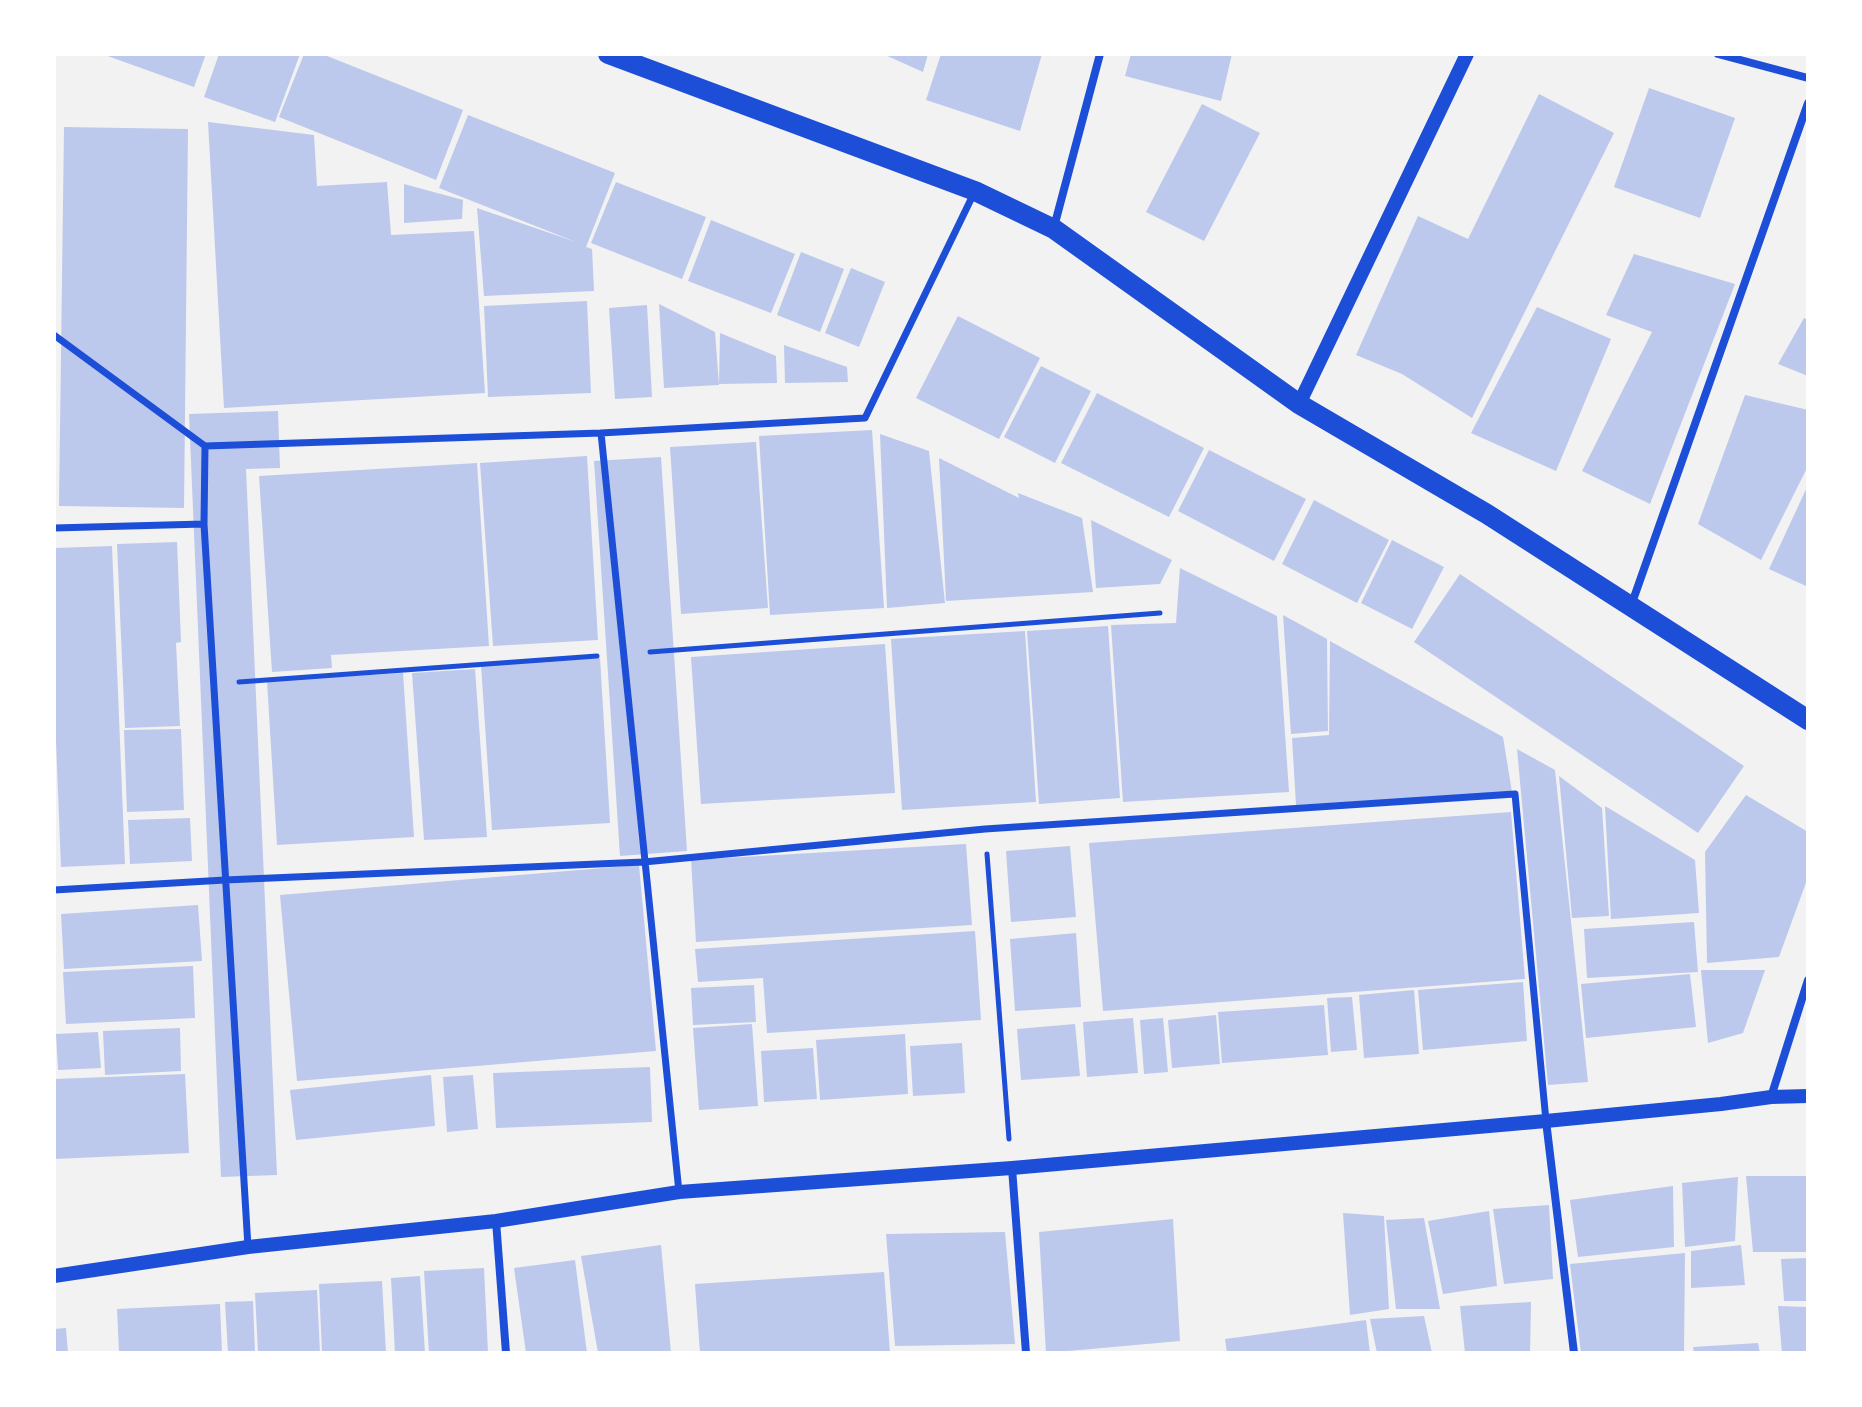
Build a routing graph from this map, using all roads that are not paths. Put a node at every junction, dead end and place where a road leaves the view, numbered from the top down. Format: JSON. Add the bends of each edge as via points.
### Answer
{"nodes":[{"id":1,"x":608,"y":54,"type":"edge"},
{"id":2,"x":1100,"y":54,"type":"edge"},
{"id":3,"x":1467,"y":54,"type":"edge"},
{"id":4,"x":1718,"y":54,"type":"edge"},
{"id":5,"x":1808,"y":78,"type":"edge"},
{"id":6,"x":1808,"y":103,"type":"edge"},
{"id":7,"x":975,"y":191,"type":"junction"},
{"id":8,"x":1054,"y":229,"type":"junction"},
{"id":9,"x":54,"y":335,"type":"edge"},
{"id":10,"x":1299,"y":404,"type":"junction"},
{"id":11,"x":601,"y":433,"type":"junction"},
{"id":12,"x":205,"y":446,"type":"junction"},
{"id":13,"x":204,"y":524,"type":"junction"},
{"id":14,"x":54,"y":528,"type":"edge"},
{"id":15,"x":1631,"y":604,"type":"junction"},
{"id":16,"x":1808,"y":720,"type":"edge"},
{"id":17,"x":644,"y":862,"type":"junction"},
{"id":18,"x":225,"y":880,"type":"junction"},
{"id":19,"x":54,"y":890,"type":"edge"},
{"id":20,"x":1808,"y":980,"type":"edge"},
{"id":21,"x":1808,"y":1096,"type":"edge"},
{"id":22,"x":1771,"y":1097,"type":"junction"},
{"id":23,"x":1546,"y":1121,"type":"junction"},
{"id":24,"x":1012,"y":1168,"type":"junction"},
{"id":25,"x":679,"y":1192,"type":"junction"},
{"id":26,"x":496,"y":1221,"type":"junction"},
{"id":27,"x":248,"y":1247,"type":"junction"},
{"id":28,"x":54,"y":1276,"type":"edge"},
{"id":29,"x":506,"y":1353,"type":"edge"},
{"id":30,"x":1026,"y":1353,"type":"edge"},
{"id":31,"x":1574,"y":1353,"type":"edge"}],
"edges":[{"from":1,"to":7,"type":"main road"},
{"from":2,"to":8,"type":"street"},
{"from":3,"to":10,"type":"street"},
{"from":4,"to":5,"type":"street"},
{"from":6,"to":15,"type":"street"},
{"from":7,"to":8,"type":"main road"},
{"from":7,"to":11,"type":"street","via":[[865,418]]},
{"from":8,"to":10,"type":"main road"},
{"from":9,"to":12,"type":"street"},
{"from":10,"to":15,"type":"main road"},
{"from":11,"to":12,"type":"street"},
{"from":11,"to":17,"type":"street"},
{"from":12,"to":13,"type":"street"},
{"from":13,"to":14,"type":"street"},
{"from":13,"to":18,"type":"street"},
{"from":15,"to":16,"type":"main road"},
{"from":17,"to":18,"type":"street"},
{"from":17,"to":23,"type":"street","via":[[985,829],[1515,794]]},
{"from":17,"to":25,"type":"street"},
{"from":18,"to":19,"type":"street"},
{"from":18,"to":27,"type":"street"},
{"from":20,"to":22,"type":"street"},
{"from":21,"to":22,"type":"street"},
{"from":22,"to":23,"type":"street"},
{"from":23,"to":24,"type":"street"},
{"from":23,"to":31,"type":"street"},
{"from":24,"to":25,"type":"street"},
{"from":24,"to":30,"type":"street"},
{"from":25,"to":26,"type":"street"},
{"from":26,"to":27,"type":"street"},
{"from":26,"to":29,"type":"street"},
{"from":27,"to":28,"type":"street"}]}
